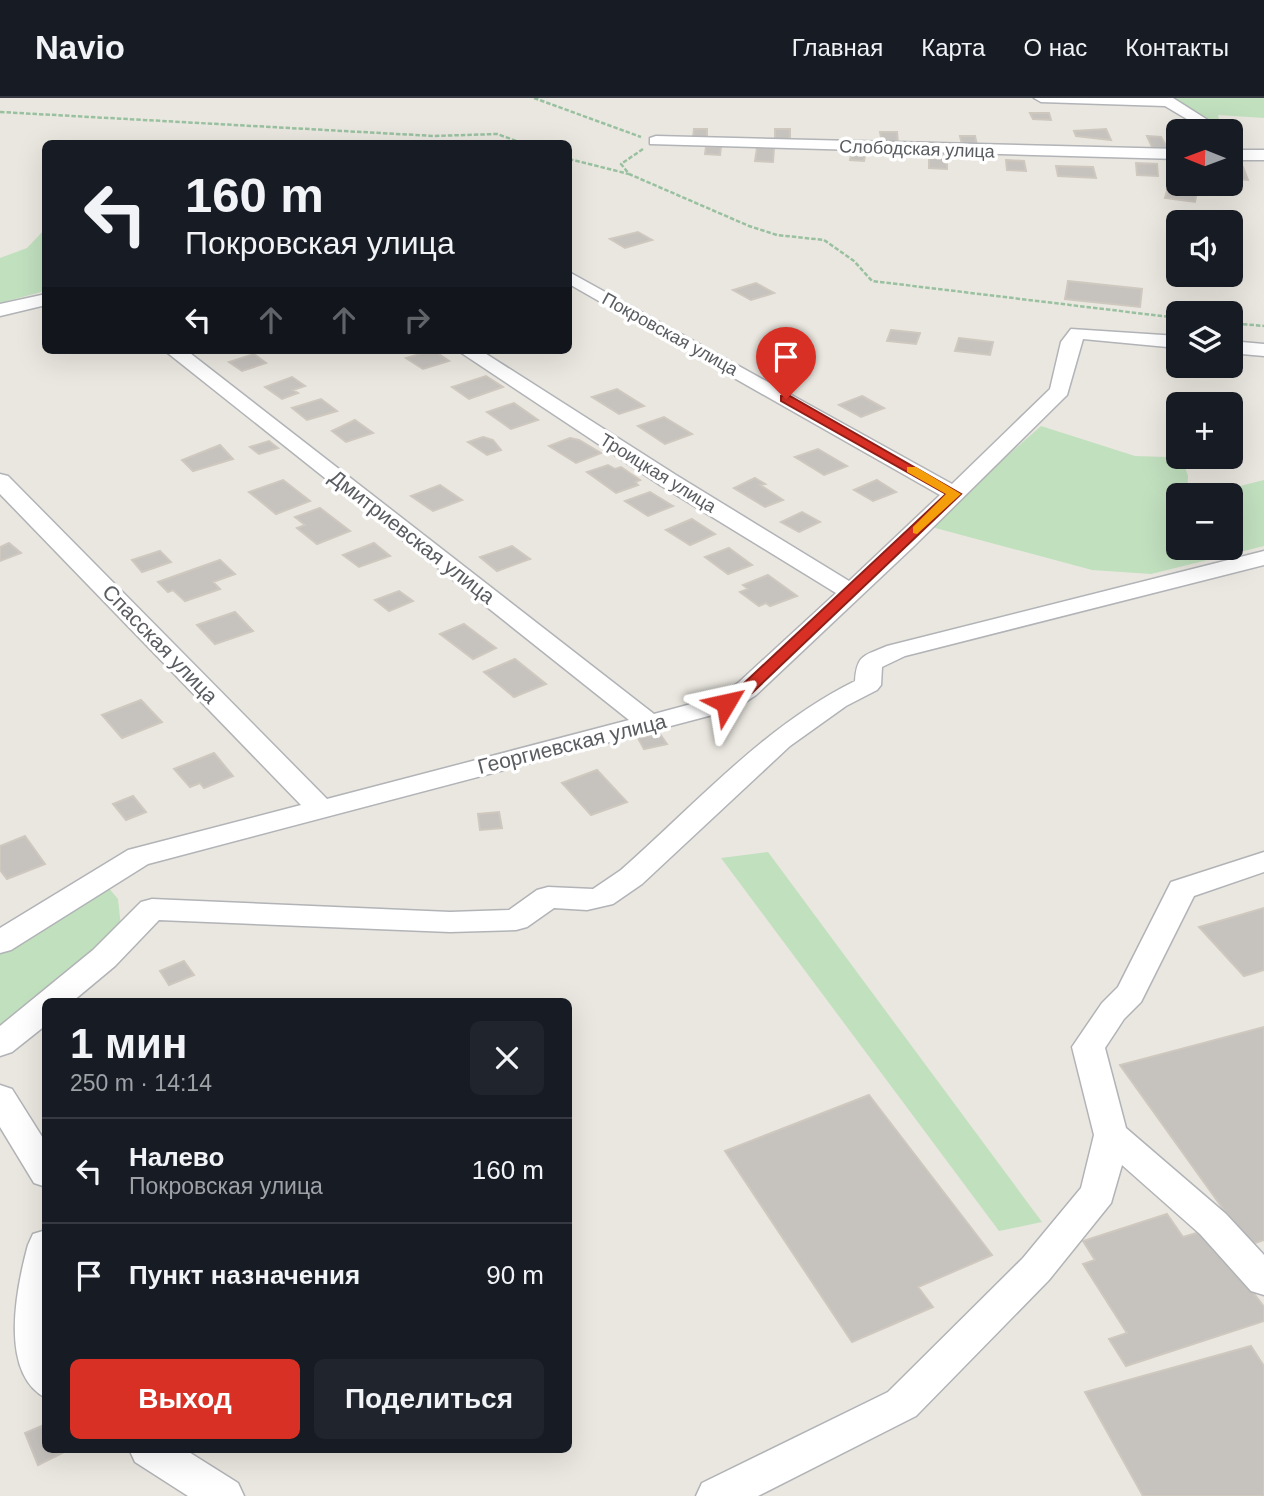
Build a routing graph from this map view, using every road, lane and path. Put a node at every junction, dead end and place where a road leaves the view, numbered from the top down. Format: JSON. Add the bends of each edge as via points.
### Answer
{"nodes":[{"id":1,"x":534,"y":98,"type":"edge"},
{"id":2,"x":1041,"y":98,"type":"edge"},
{"id":3,"x":1165,"y":100,"type":"edge"},
{"id":4,"x":0,"y":112,"type":"edge"},
{"id":5,"x":1197,"y":119,"type":"edge"},
{"id":6,"x":513,"y":140,"type":"edge"},
{"id":7,"x":657,"y":141,"type":"junction"},
{"id":8,"x":1243,"y":153,"type":"edge"},
{"id":9,"x":1166,"y":154,"type":"edge"},
{"id":10,"x":1264,"y":155,"type":"edge"},
{"id":11,"x":572,"y":160,"type":"edge"},
{"id":12,"x":629,"y":174,"type":"junction"},
{"id":13,"x":572,"y":278,"type":"edge"},
{"id":14,"x":42,"y":300,"type":"edge"},
{"id":15,"x":0,"y":310,"type":"edge"},
{"id":16,"x":1166,"y":317,"type":"edge"},
{"id":17,"x":1243,"y":324,"type":"edge"},
{"id":18,"x":1264,"y":326,"type":"edge"},
{"id":19,"x":1166,"y":341,"type":"edge"},
{"id":20,"x":1243,"y":348,"type":"edge"},
{"id":21,"x":1264,"y":350,"type":"edge"},
{"id":22,"x":179,"y":354,"type":"edge"},
{"id":23,"x":473,"y":354,"type":"edge"},
{"id":24,"x":0,"y":481,"type":"edge"},
{"id":25,"x":954,"y":494,"type":"junction"},
{"id":26,"x":1264,"y":558,"type":"edge"},
{"id":27,"x":851,"y":592,"type":"junction"},
{"id":28,"x":650,"y":724,"type":"junction"},
{"id":29,"x":319,"y":807,"type":"junction"},
{"id":30,"x":1264,"y":862,"type":"edge"},
{"id":31,"x":0,"y":942,"type":"edge"},
{"id":32,"x":56,"y":998,"type":"edge"},
{"id":33,"x":42,"y":1010,"type":"edge"},
{"id":34,"x":0,"y":1044,"type":"edge"},
{"id":35,"x":0,"y":1098,"type":"edge"},
{"id":36,"x":1111,"y":1135,"type":"junction"},
{"id":37,"x":42,"y":1166,"type":"edge"},
{"id":38,"x":42,"y":1260,"type":"edge"},
{"id":39,"x":1264,"y":1280,"type":"edge"},
{"id":40,"x":42,"y":1377,"type":"edge"},
{"id":41,"x":155,"y":1453,"type":"edge"},
{"id":42,"x":223,"y":1496,"type":"edge"},
{"id":43,"x":717,"y":1496,"type":"edge"}],
"edges":[{"from":1,"to":7,"type":"path"},
{"from":2,"to":3,"type":"street"},
{"from":3,"to":5,"type":"street"},
{"from":4,"to":6,"type":"path","via":[[434,136],[497,134]]},
{"from":7,"to":9,"type":"street","name":"Слободская улица"},
{"from":7,"to":12,"type":"path","via":[[623,161]]},
{"from":8,"to":10,"type":"street"},
{"from":11,"to":12,"type":"path"},
{"from":12,"to":16,"type":"path","via":[[749,226],[777,235],[824,240],[854,261],[872,281]]},
{"from":13,"to":25,"type":"street","name":"Покровская улица"},
{"from":14,"to":15,"type":"street"},
{"from":17,"to":18,"type":"path"},
{"from":19,"to":25,"type":"street","name":"Георгиевская улица","via":[[1077,333],[1060,391]]},
{"from":20,"to":21,"type":"street"},
{"from":22,"to":28,"type":"street","name":"Дмитриевская улица"},
{"from":23,"to":27,"type":"street","name":"Троицкая улица"},
{"from":24,"to":29,"type":"street","name":"Спасская улица"},
{"from":25,"to":27,"type":"street","name":"Георгиевская улица"},
{"from":26,"to":32,"type":"street","via":[[896,650],[869,663],[868,685],[844,695],[804,723],[611,893],[587,901],[548,897],[516,920],[450,922],[152,909]]},
{"from":27,"to":28,"type":"street","name":"Георгиевская улица","via":[[747,690],[726,703]]},
{"from":28,"to":29,"type":"street","name":"Георгиевская улица"},
{"from":29,"to":31,"type":"street","name":"Георгиевская улица","via":[[138,857]]},
{"from":30,"to":36,"type":"street","via":[[1182,888],[1130,994],[1088,1047]]},
{"from":33,"to":34,"type":"street"},
{"from":35,"to":37,"type":"street"},
{"from":36,"to":39,"type":"street","via":[[1213,1224]]},
{"from":36,"to":43,"type":"street","via":[[1098,1193],[1036,1269],[902,1404]]},
{"from":38,"to":40,"type":"street","via":[[23,1332],[29,1363]]},
{"from":41,"to":42,"type":"street"}]}
